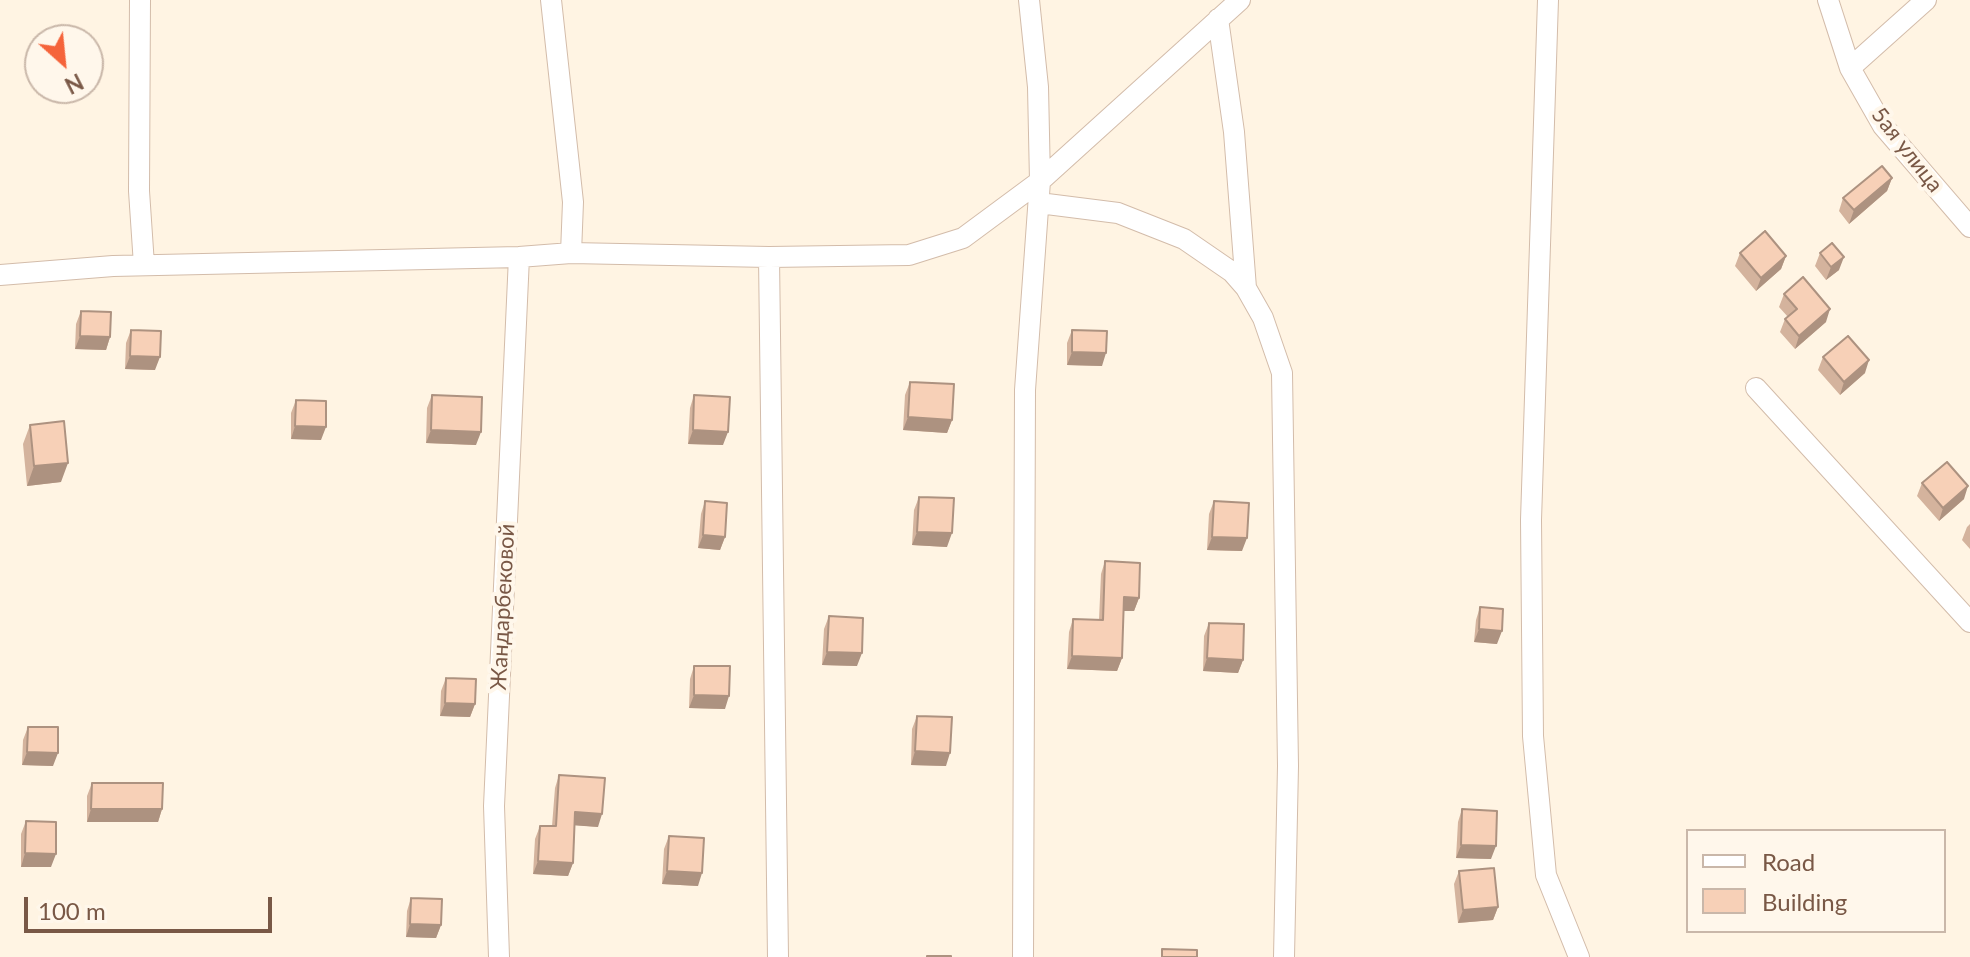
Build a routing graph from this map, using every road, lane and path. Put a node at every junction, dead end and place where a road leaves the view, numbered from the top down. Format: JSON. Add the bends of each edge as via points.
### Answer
{"nodes":[{"id":1,"x":140,"y":0,"type":"edge"},
{"id":2,"x":551,"y":0,"type":"edge"},
{"id":3,"x":1029,"y":0,"type":"edge"},
{"id":4,"x":1240,"y":0,"type":"edge"},
{"id":5,"x":1548,"y":0,"type":"edge"},
{"id":6,"x":1828,"y":0,"type":"edge"},
{"id":7,"x":1926,"y":0,"type":"edge"},
{"id":8,"x":1218,"y":19,"type":"junction"},
{"id":9,"x":1850,"y":68,"type":"junction"},
{"id":10,"x":1040,"y":181,"type":"junction"},
{"id":11,"x":1039,"y":203,"type":"junction"},
{"id":12,"x":1970,"y":227,"type":"edge"},
{"id":13,"x":571,"y":253,"type":"junction"},
{"id":14,"x":519,"y":257,"type":"junction"},
{"id":15,"x":769,"y":257,"type":"junction"},
{"id":16,"x":144,"y":265,"type":"junction"},
{"id":17,"x":0,"y":275,"type":"edge"},
{"id":18,"x":1246,"y":288,"type":"junction"},
{"id":19,"x":1756,"y":388,"type":"dead end"},
{"id":20,"x":1970,"y":622,"type":"edge"},
{"id":21,"x":499,"y":957,"type":"edge"},
{"id":22,"x":778,"y":957,"type":"edge"},
{"id":23,"x":1023,"y":957,"type":"edge"},
{"id":24,"x":1284,"y":957,"type":"edge"},
{"id":25,"x":1579,"y":957,"type":"edge"}],
"edges":[{"from":1,"to":16,"type":"street"},
{"from":2,"to":13,"type":"street","via":[[573,202]]},
{"from":3,"to":10,"type":"street"},
{"from":4,"to":8,"type":"street"},
{"from":5,"to":25,"type":"street","via":[[1531,520],[1533,736],[1546,875]]},
{"from":6,"to":9,"type":"street","name":"5ая улица"},
{"from":7,"to":9,"type":"street"},
{"from":8,"to":10,"type":"street"},
{"from":8,"to":18,"type":"street","via":[[1234,132]]},
{"from":9,"to":12,"type":"street","name":"5ая улица","via":[[1883,126]]},
{"from":10,"to":11,"type":"street"},
{"from":10,"to":15,"type":"street","via":[[963,238],[909,255]]},
{"from":11,"to":18,"type":"street","via":[[1118,213],[1184,239]]},
{"from":11,"to":23,"type":"street","via":[[1025,390]]},
{"from":13,"to":14,"type":"street"},
{"from":13,"to":15,"type":"street"},
{"from":14,"to":16,"type":"street"},
{"from":14,"to":21,"type":"street","name":"Жандарбековой","via":[[494,806]]},
{"from":15,"to":22,"type":"street"},
{"from":16,"to":17,"type":"street"},
{"from":18,"to":24,"type":"street","via":[[1282,373],[1288,751]]},
{"from":19,"to":20,"type":"street"}]}
